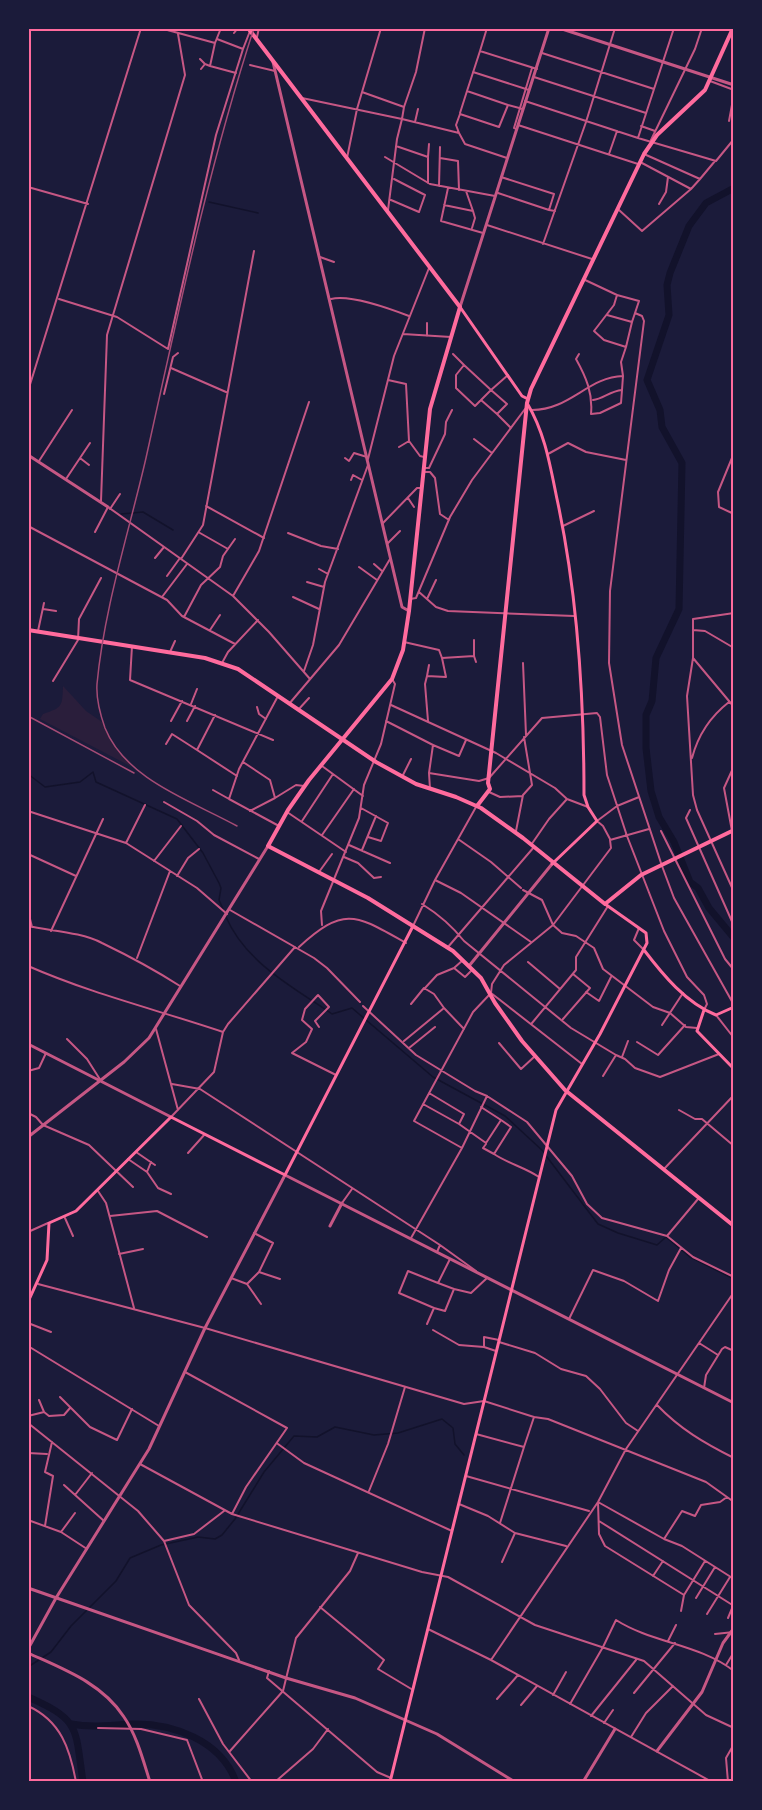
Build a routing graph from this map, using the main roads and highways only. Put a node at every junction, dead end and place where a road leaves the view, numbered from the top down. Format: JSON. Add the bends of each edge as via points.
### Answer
{"nodes":[{"id":1,"x":733,"y":28,"type":"edge"},
{"id":2,"x":249,"y":30,"type":"edge"},
{"id":3,"x":731,"y":40,"type":"edge"},
{"id":4,"x":460,"y":307,"type":"junction"},
{"id":5,"x":528,"y":401,"type":"junction"},
{"id":6,"x":28,"y":630,"type":"edge"},
{"id":7,"x":343,"y":742,"type":"junction"},
{"id":8,"x":477,"y":806,"type":"junction"},
{"id":9,"x":733,"y":830,"type":"edge"},
{"id":10,"x":552,"y":864,"type":"junction"},
{"id":11,"x":606,"y":905,"type":"junction"},
{"id":12,"x":414,"y":927,"type":"junction"},
{"id":13,"x":644,"y":950,"type":"junction"},
{"id":14,"x":734,"y":1006,"type":"edge"},
{"id":15,"x":705,"y":1010,"type":"junction"},
{"id":16,"x":734,"y":1068,"type":"edge"},
{"id":17,"x":565,"y":1090,"type":"junction"},
{"id":18,"x":734,"y":1226,"type":"edge"},
{"id":19,"x":28,"y":1302,"type":"edge"},
{"id":20,"x":391,"y":1780,"type":"edge"}],
"edges":[{"from":1,"to":3,"type":"main road"},
{"from":2,"to":4,"type":"main road"},
{"from":3,"to":5,"type":"main road","via":[[711,80],[695,101],[651,142],[644,154]]},
{"from":4,"to":5,"type":"main road"},
{"from":4,"to":7,"type":"main road","via":[[430,409],[404,642],[392,679]]},
{"from":5,"to":8,"type":"main road","via":[[489,792]]},
{"from":5,"to":10,"type":"main road","via":[[543,433],[569,555],[576,616],[584,795],[597,821]]},
{"from":6,"to":7,"type":"main road","via":[[222,663],[239,670]]},
{"from":7,"to":8,"type":"main road","via":[[402,777]]},
{"from":7,"to":12,"type":"main road","via":[[305,786],[268,846]]},
{"from":8,"to":10,"type":"main road"},
{"from":9,"to":11,"type":"main road","via":[[641,875]]},
{"from":10,"to":11,"type":"main road"},
{"from":11,"to":13,"type":"main road","via":[[648,937]]},
{"from":12,"to":17,"type":"main road","via":[[448,947],[471,968],[534,1057]]},
{"from":12,"to":19,"type":"main road","via":[[285,1175],[171,1117],[98,1191],[65,1218],[49,1223],[48,1255]]},
{"from":13,"to":15,"type":"main road","via":[[683,993]]},
{"from":13,"to":17,"type":"main road"},
{"from":14,"to":15,"type":"main road","via":[[716,1015]]},
{"from":15,"to":16,"type":"main road","via":[[697,1028]]},
{"from":17,"to":18,"type":"main road"},
{"from":17,"to":20,"type":"main road","via":[[546,1146]]}]}
